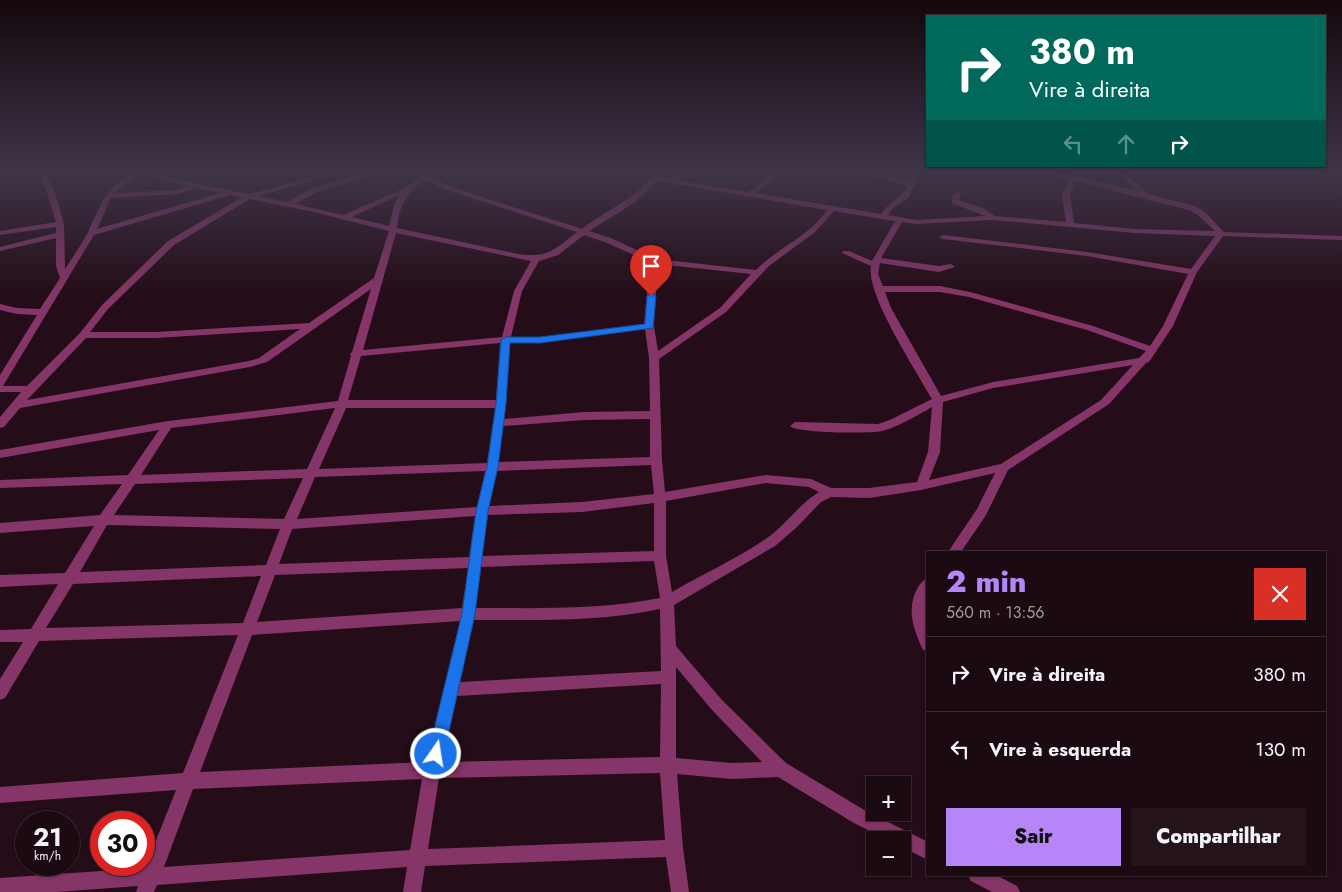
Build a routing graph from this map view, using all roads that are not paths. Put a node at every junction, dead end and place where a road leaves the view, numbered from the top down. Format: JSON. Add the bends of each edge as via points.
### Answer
{"nodes":[{"id":1,"x":56,"y":212,"type":"edge"},
{"id":2,"x":102,"y":212,"type":"edge"},
{"id":3,"x":166,"y":212,"type":"edge"},
{"id":4,"x":224,"y":212,"type":"edge"},
{"id":5,"x":316,"y":212,"type":"edge"},
{"id":6,"x":357,"y":212,"type":"edge"},
{"id":7,"x":395,"y":212,"type":"edge"},
{"id":8,"x":521,"y":212,"type":"edge"},
{"id":9,"x":614,"y":212,"type":"edge"},
{"id":10,"x":830,"y":212,"type":"edge"},
{"id":11,"x":845,"y":212,"type":"edge"},
{"id":12,"x":887,"y":212,"type":"edge"},
{"id":13,"x":983,"y":212,"type":"edge"},
{"id":14,"x":1068,"y":212,"type":"edge"},
{"id":15,"x":1199,"y":212,"type":"edge"},
{"id":16,"x":884,"y":216,"type":"junction"},
{"id":17,"x":343,"y":218,"type":"junction"},
{"id":18,"x":993,"y":218,"type":"junction"},
{"id":19,"x":899,"y":220,"type":"junction"},
{"id":20,"x":60,"y":224,"type":"junction"},
{"id":21,"x":1070,"y":225,"type":"junction"},
{"id":22,"x":393,"y":230,"type":"junction"},
{"id":23,"x":583,"y":232,"type":"junction"},
{"id":24,"x":0,"y":233,"type":"edge"},
{"id":25,"x":91,"y":234,"type":"junction"},
{"id":26,"x":1221,"y":234,"type":"junction"},
{"id":27,"x":59,"y":235,"type":"junction"},
{"id":28,"x":942,"y":237,"type":"dead end"},
{"id":29,"x":1342,"y":238,"type":"edge"},
{"id":30,"x":0,"y":249,"type":"edge"},
{"id":31,"x":846,"y":253,"type":"dead end"},
{"id":32,"x":536,"y":259,"type":"junction"},
{"id":33,"x":654,"y":261,"type":"junction"},
{"id":34,"x":875,"y":262,"type":"junction"},
{"id":35,"x":951,"y":267,"type":"dead end"},
{"id":36,"x":756,"y":272,"type":"junction"},
{"id":37,"x":1193,"y":272,"type":"junction"},
{"id":38,"x":64,"y":278,"type":"junction"},
{"id":39,"x":378,"y":280,"type":"junction"},
{"id":40,"x":878,"y":289,"type":"junction"},
{"id":41,"x":0,"y":307,"type":"edge"},
{"id":42,"x":43,"y":312,"type":"junction"},
{"id":43,"x":311,"y":326,"type":"junction"},
{"id":44,"x":649,"y":326,"type":"junction"},
{"id":45,"x":83,"y":335,"type":"junction"},
{"id":46,"x":506,"y":340,"type":"junction"},
{"id":47,"x":356,"y":354,"type":"junction"},
{"id":48,"x":1148,"y":355,"type":"junction"},
{"id":49,"x":654,"y":358,"type":"junction"},
{"id":50,"x":0,"y":383,"type":"edge"},
{"id":51,"x":0,"y":389,"type":"edge"},
{"id":52,"x":30,"y":389,"type":"junction"},
{"id":53,"x":938,"y":400,"type":"junction"},
{"id":54,"x":342,"y":404,"type":"junction"},
{"id":55,"x":501,"y":404,"type":"junction"},
{"id":56,"x":16,"y":405,"type":"junction"},
{"id":57,"x":655,"y":415,"type":"junction"},
{"id":58,"x":498,"y":423,"type":"junction"},
{"id":59,"x":0,"y":424,"type":"edge"},
{"id":60,"x":168,"y":425,"type":"junction"},
{"id":61,"x":795,"y":426,"type":"dead end"},
{"id":62,"x":0,"y":454,"type":"edge"},
{"id":63,"x":656,"y":461,"type":"junction"},
{"id":64,"x":492,"y":467,"type":"junction"},
{"id":65,"x":1004,"y":467,"type":"junction"},
{"id":66,"x":311,"y":472,"type":"junction"},
{"id":67,"x":132,"y":479,"type":"junction"},
{"id":68,"x":0,"y":484,"type":"edge"},
{"id":69,"x":920,"y":486,"type":"junction"},
{"id":70,"x":829,"y":492,"type":"junction"},
{"id":71,"x":660,"y":498,"type":"junction"},
{"id":72,"x":482,"y":511,"type":"junction"},
{"id":73,"x":104,"y":520,"type":"junction"},
{"id":74,"x":288,"y":524,"type":"junction"},
{"id":75,"x":0,"y":528,"type":"edge"},
{"id":76,"x":959,"y":551,"type":"edge"},
{"id":77,"x":660,"y":556,"type":"junction"},
{"id":78,"x":476,"y":562,"type":"junction"},
{"id":79,"x":270,"y":571,"type":"junction"},
{"id":80,"x":70,"y":577,"type":"junction"},
{"id":81,"x":0,"y":582,"type":"edge"},
{"id":82,"x":926,"y":586,"type":"edge"},
{"id":83,"x":667,"y":602,"type":"junction"},
{"id":84,"x":468,"y":614,"type":"junction"},
{"id":85,"x":248,"y":629,"type":"junction"},
{"id":86,"x":36,"y":635,"type":"junction"},
{"id":87,"x":0,"y":636,"type":"edge"},
{"id":88,"x":926,"y":640,"type":"edge"},
{"id":89,"x":669,"y":648,"type":"junction"},
{"id":90,"x":669,"y":677,"type":"junction"},
{"id":91,"x":452,"y":689,"type":"junction"},
{"id":92,"x":0,"y":693,"type":"edge"},
{"id":93,"x":668,"y":765,"type":"junction"},
{"id":94,"x":780,"y":769,"type":"junction"},
{"id":95,"x":432,"y":770,"type":"junction"},
{"id":96,"x":189,"y":781,"type":"junction"},
{"id":97,"x":0,"y":795,"type":"edge"},
{"id":98,"x":674,"y":848,"type":"junction"},
{"id":99,"x":926,"y":850,"type":"edge"},
{"id":100,"x":417,"y":858,"type":"junction"},
{"id":101,"x":986,"y":877,"type":"edge"},
{"id":102,"x":148,"y":885,"type":"edge"},
{"id":103,"x":0,"y":888,"type":"edge"},
{"id":104,"x":412,"y":892,"type":"edge"},
{"id":105,"x":680,"y":892,"type":"edge"},
{"id":106,"x":1011,"y":892,"type":"edge"}],
"edges":[{"from":1,"to":20,"type":"street"},
{"from":2,"to":25,"type":"street"},
{"from":3,"to":25,"type":"street"},
{"from":4,"to":45,"type":"street","via":[[171,243],[105,307]]},
{"from":5,"to":17,"type":"street"},
{"from":6,"to":17,"type":"street"},
{"from":7,"to":22,"type":"street"},
{"from":8,"to":23,"type":"street"},
{"from":9,"to":23,"type":"street"},
{"from":10,"to":36,"type":"street","via":[[816,228]]},
{"from":11,"to":16,"type":"street"},
{"from":12,"to":16,"type":"street"},
{"from":13,"to":18,"type":"street"},
{"from":14,"to":21,"type":"street"},
{"from":15,"to":26,"type":"street"},
{"from":16,"to":19,"type":"street"},
{"from":17,"to":22,"type":"street"},
{"from":18,"to":19,"type":"street"},
{"from":18,"to":21,"type":"street"},
{"from":19,"to":34,"type":"street"},
{"from":20,"to":24,"type":"street"},
{"from":20,"to":27,"type":"street"},
{"from":21,"to":26,"type":"street"},
{"from":22,"to":32,"type":"street"},
{"from":22,"to":39,"type":"street"},
{"from":23,"to":32,"type":"street","via":[[555,253]]},
{"from":23,"to":33,"type":"street"},
{"from":25,"to":38,"type":"street"},
{"from":26,"to":29,"type":"street"},
{"from":26,"to":37,"type":"street"},
{"from":27,"to":30,"type":"street"},
{"from":27,"to":38,"type":"street","via":[[60,266]]},
{"from":28,"to":37,"type":"street","via":[[1087,254]]},
{"from":31,"to":34,"type":"street","via":[[860,260]]},
{"from":32,"to":46,"type":"street","via":[[518,291]]},
{"from":33,"to":36,"type":"street"},
{"from":33,"to":44,"type":"street"},
{"from":34,"to":35,"type":"street","via":[[939,270]]},
{"from":34,"to":40,"type":"street"},
{"from":36,"to":49,"type":"street","via":[[724,310]]},
{"from":37,"to":48,"type":"street","via":[[1168,326]]},
{"from":38,"to":42,"type":"street"},
{"from":39,"to":43,"type":"street"},
{"from":39,"to":47,"type":"street"},
{"from":40,"to":48,"type":"street","via":[[940,290],[970,295],[1090,328]]},
{"from":40,"to":53,"type":"street"},
{"from":41,"to":42,"type":"street"},
{"from":42,"to":50,"type":"street"},
{"from":43,"to":45,"type":"street","via":[[156,335]]},
{"from":43,"to":56,"type":"street","via":[[263,360],[250,364]]},
{"from":44,"to":46,"type":"street","via":[[540,340]]},
{"from":44,"to":49,"type":"street"},
{"from":45,"to":52,"type":"street"},
{"from":46,"to":47,"type":"street"},
{"from":46,"to":55,"type":"street"},
{"from":47,"to":54,"type":"street"},
{"from":48,"to":53,"type":"street","via":[[1003,383]]},
{"from":48,"to":65,"type":"street","via":[[1105,402]]},
{"from":49,"to":57,"type":"street"},
{"from":51,"to":52,"type":"street"},
{"from":52,"to":56,"type":"street"},
{"from":53,"to":61,"type":"street","via":[[879,428]]},
{"from":53,"to":69,"type":"street","via":[[934,452]]},
{"from":54,"to":55,"type":"street"},
{"from":54,"to":60,"type":"street"},
{"from":54,"to":66,"type":"street"},
{"from":55,"to":58,"type":"street"},
{"from":56,"to":59,"type":"street"},
{"from":57,"to":58,"type":"street","via":[[584,416]]},
{"from":57,"to":63,"type":"street"},
{"from":58,"to":64,"type":"street"},
{"from":60,"to":62,"type":"street"},
{"from":60,"to":67,"type":"street"},
{"from":63,"to":64,"type":"street"},
{"from":63,"to":71,"type":"street"},
{"from":64,"to":66,"type":"street"},
{"from":64,"to":72,"type":"street"},
{"from":65,"to":69,"type":"street"},
{"from":65,"to":76,"type":"street"},
{"from":66,"to":67,"type":"street"},
{"from":66,"to":74,"type":"street"},
{"from":67,"to":68,"type":"street"},
{"from":67,"to":73,"type":"street"},
{"from":69,"to":70,"type":"street","via":[[869,493]]},
{"from":70,"to":71,"type":"street","via":[[811,483],[766,479]]},
{"from":70,"to":83,"type":"street","via":[[771,542]]},
{"from":71,"to":72,"type":"street","via":[[582,508]]},
{"from":71,"to":77,"type":"street"},
{"from":72,"to":74,"type":"street"},
{"from":72,"to":78,"type":"street"},
{"from":73,"to":74,"type":"street"},
{"from":73,"to":75,"type":"street"},
{"from":73,"to":80,"type":"street"},
{"from":74,"to":79,"type":"street"},
{"from":77,"to":78,"type":"street"},
{"from":77,"to":83,"type":"street"},
{"from":78,"to":79,"type":"street"},
{"from":78,"to":84,"type":"street"},
{"from":79,"to":80,"type":"street"},
{"from":79,"to":85,"type":"street"},
{"from":80,"to":81,"type":"street"},
{"from":80,"to":86,"type":"street"},
{"from":82,"to":88,"type":"street","via":[[917,606]]},
{"from":83,"to":84,"type":"street","via":[[629,610],[569,614]]},
{"from":83,"to":89,"type":"street"},
{"from":84,"to":85,"type":"street"},
{"from":84,"to":91,"type":"street"},
{"from":85,"to":86,"type":"street"},
{"from":85,"to":96,"type":"street"},
{"from":86,"to":87,"type":"street"},
{"from":86,"to":92,"type":"street"},
{"from":89,"to":90,"type":"street"},
{"from":89,"to":94,"type":"street","via":[[717,705]]},
{"from":90,"to":91,"type":"street"},
{"from":90,"to":93,"type":"street"},
{"from":91,"to":95,"type":"street"},
{"from":93,"to":94,"type":"street","via":[[732,771]]},
{"from":93,"to":95,"type":"street"},
{"from":93,"to":98,"type":"street"},
{"from":94,"to":99,"type":"street","via":[[860,817]]},
{"from":95,"to":96,"type":"street"},
{"from":95,"to":100,"type":"street"},
{"from":96,"to":97,"type":"street"},
{"from":96,"to":102,"type":"street"},
{"from":98,"to":100,"type":"street"},
{"from":98,"to":105,"type":"street"},
{"from":100,"to":102,"type":"street"},
{"from":100,"to":104,"type":"street"},
{"from":101,"to":106,"type":"street"},
{"from":102,"to":103,"type":"street"}]}
